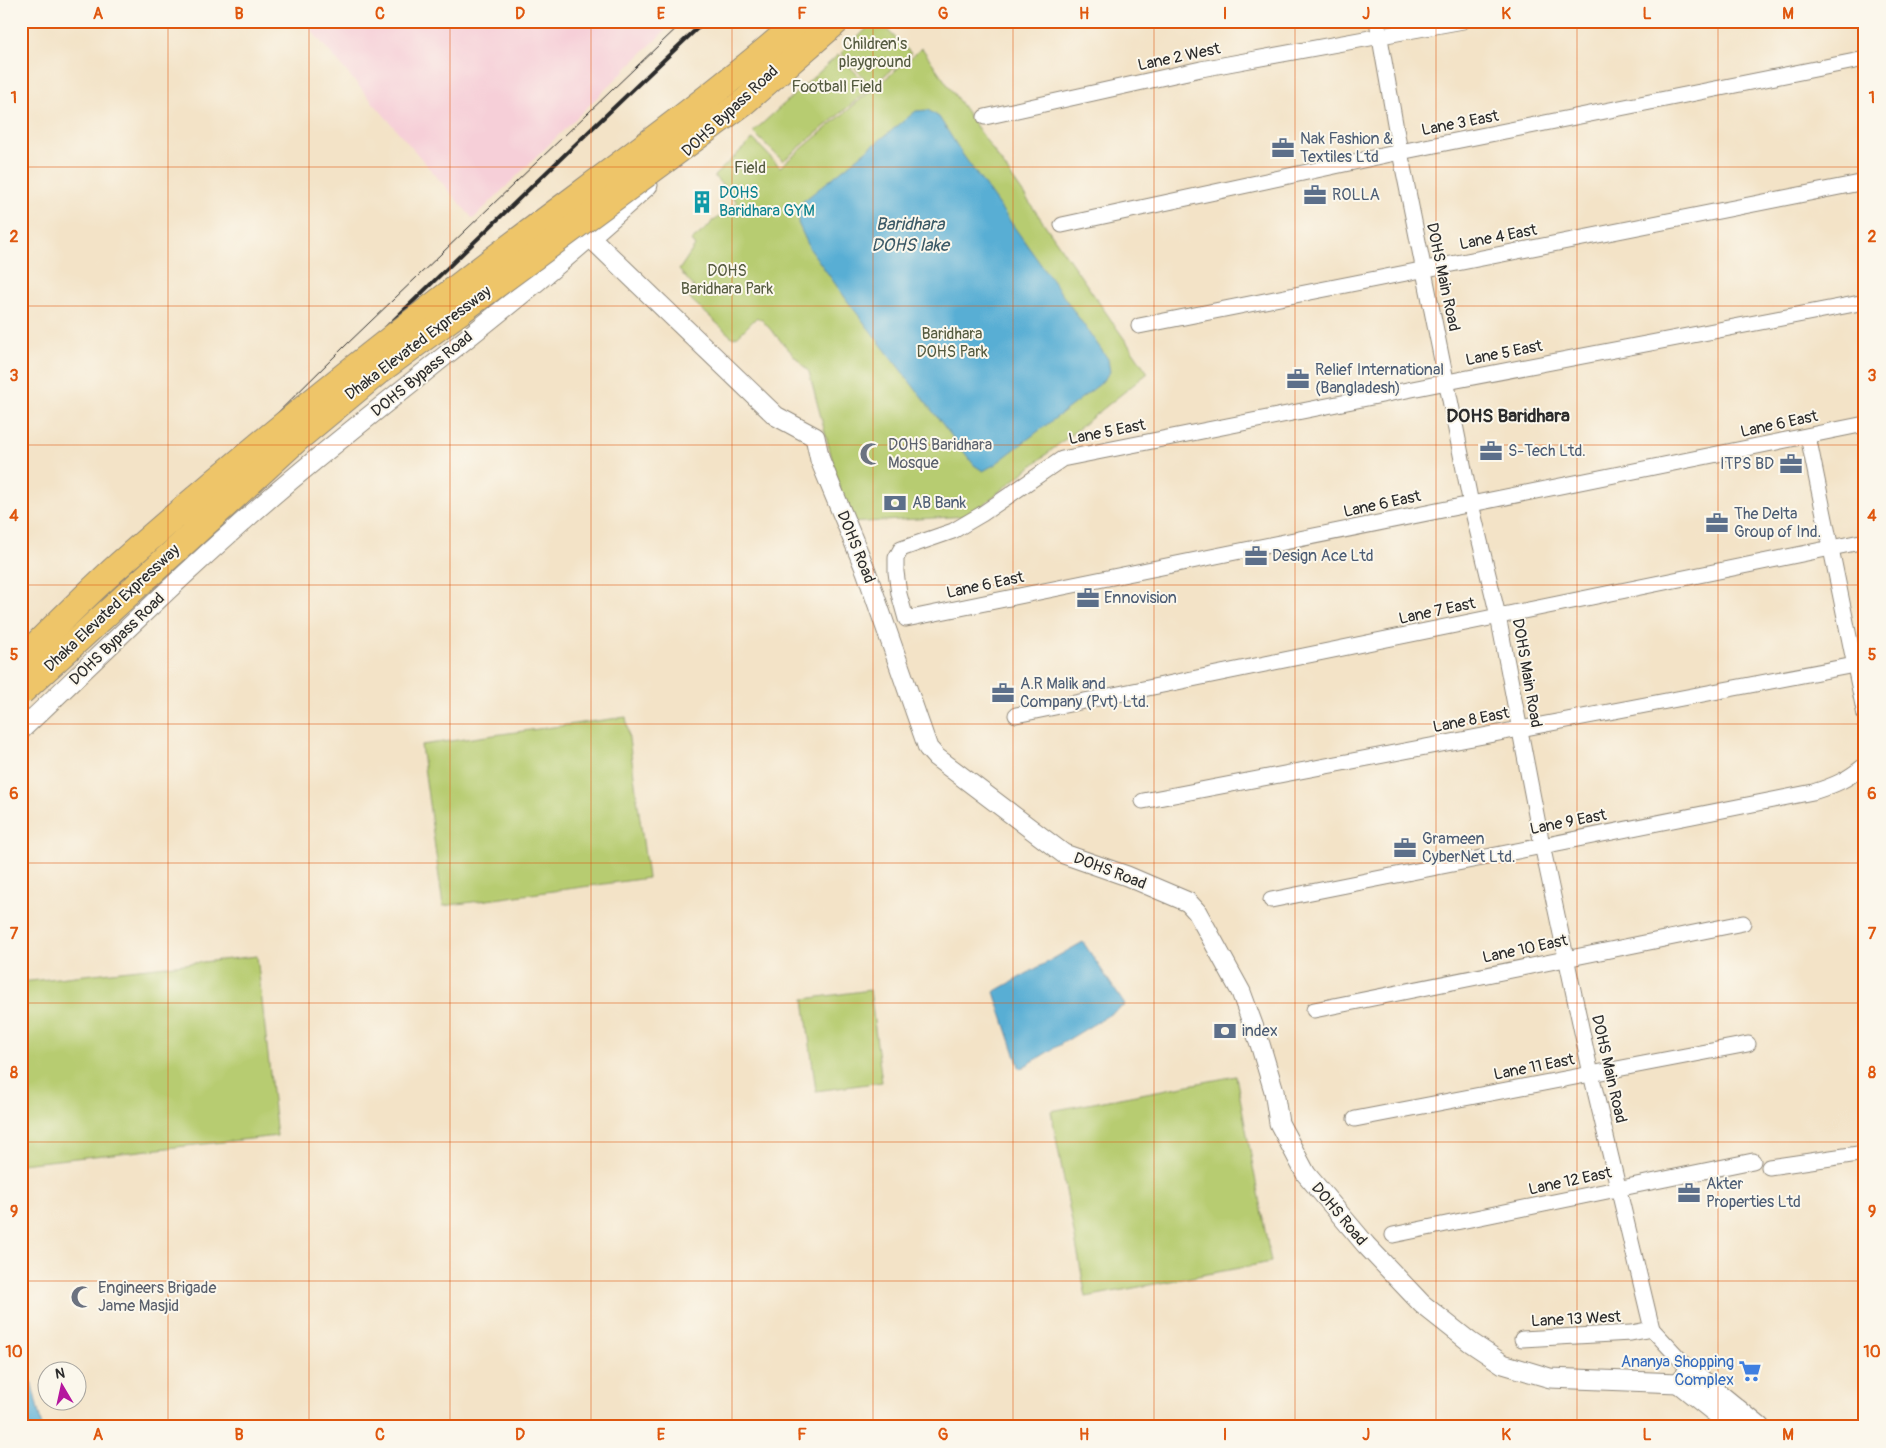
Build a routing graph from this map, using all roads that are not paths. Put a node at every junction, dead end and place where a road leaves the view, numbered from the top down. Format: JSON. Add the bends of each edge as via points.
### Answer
{"nodes":[{"id":1,"x":800,"y":21,"type":"edge"},
{"id":2,"x":827,"y":21,"type":"edge"},
{"id":3,"x":837,"y":21,"type":"edge"},
{"id":4,"x":1377,"y":21,"type":"edge"},
{"id":5,"x":1463,"y":21,"type":"edge"},
{"id":6,"x":1380,"y":37,"type":"junction"},
{"id":7,"x":1865,"y":59,"type":"edge"},
{"id":8,"x":986,"y":117,"type":"dead end"},
{"id":9,"x":1400,"y":152,"type":"junction"},
{"id":10,"x":1865,"y":182,"type":"edge"},
{"id":11,"x":1062,"y":225,"type":"dead end"},
{"id":12,"x":591,"y":238,"type":"junction"},
{"id":13,"x":1424,"y":270,"type":"junction"},
{"id":14,"x":1865,"y":302,"type":"edge"},
{"id":15,"x":1139,"y":326,"type":"dead end"},
{"id":16,"x":1447,"y":382,"type":"junction"},
{"id":17,"x":1865,"y":424,"type":"edge"},
{"id":18,"x":1808,"y":436,"type":"junction"},
{"id":19,"x":1471,"y":504,"type":"junction"},
{"id":20,"x":1865,"y":541,"type":"edge"},
{"id":21,"x":1831,"y":548,"type":"junction"},
{"id":22,"x":1498,"y":616,"type":"junction"},
{"id":23,"x":906,"y":620,"type":"joint"},
{"id":24,"x":21,"y":660,"type":"edge"},
{"id":25,"x":1860,"y":664,"type":"edge"},
{"id":26,"x":21,"y":692,"type":"edge"},
{"id":27,"x":1016,"y":715,"type":"dead end"},
{"id":28,"x":1865,"y":715,"type":"edge"},
{"id":29,"x":1519,"y":729,"type":"junction"},
{"id":30,"x":21,"y":730,"type":"edge"},
{"id":31,"x":1865,"y":765,"type":"edge"},
{"id":32,"x":1143,"y":801,"type":"dead end"},
{"id":33,"x":1542,"y":845,"type":"junction"},
{"id":34,"x":1271,"y":900,"type":"dead end"},
{"id":35,"x":1743,"y":923,"type":"dead end"},
{"id":36,"x":1567,"y":959,"type":"junction"},
{"id":37,"x":1314,"y":1010,"type":"dead end"},
{"id":38,"x":1748,"y":1044,"type":"dead end"},
{"id":39,"x":1591,"y":1074,"type":"junction"},
{"id":40,"x":1355,"y":1119,"type":"dead end"},
{"id":41,"x":1865,"y":1153,"type":"edge"},
{"id":42,"x":1753,"y":1161,"type":"dead end"},
{"id":43,"x":1769,"y":1167,"type":"dead end"},
{"id":44,"x":1620,"y":1189,"type":"junction"},
{"id":45,"x":1393,"y":1235,"type":"dead end"},
{"id":46,"x":1652,"y":1329,"type":"junction"},
{"id":47,"x":1522,"y":1339,"type":"dead end"},
{"id":48,"x":1684,"y":1376,"type":"junction"},
{"id":49,"x":1733,"y":1427,"type":"edge"},
{"id":50,"x":1760,"y":1427,"type":"edge"}],
"edges":[{"from":1,"to":24,"type":"highway","name":"Dhaka Elevated Expressway","bridge":true,"via":[[644,147],[343,375],[125,559]]},
{"from":2,"to":12,"type":"street","name":"DOHS Bypass Road"},
{"from":3,"to":26,"type":"highway","name":"Dhaka Elevated Expressway","bridge":true,"via":[[744,102],[371,377],[296,439]]},
{"from":4,"to":6,"type":"street","name":"DOHS Main Road"},
{"from":5,"to":6,"type":"street","name":"Lane 2 West"},
{"from":6,"to":8,"type":"street","name":"Lane 2 West","via":[[1201,69]]},
{"from":6,"to":9,"type":"street","name":"DOHS Main Road"},
{"from":7,"to":9,"type":"street","name":"Lane 3 East"},
{"from":9,"to":11,"type":"street","name":"Lane 3 East"},
{"from":9,"to":13,"type":"street","name":"DOHS Main Road"},
{"from":10,"to":13,"type":"street","name":"Lane 4 East"},
{"from":12,"to":30,"type":"street","name":"DOHS Bypass Road","via":[[290,480],[160,597]]},
{"from":12,"to":48,"type":"street","name":"DOHS Road","via":[[776,416],[815,437],[820,460],[866,571],[928,748],[936,758],[1064,854],[1188,902],[1197,912],[1241,992],[1274,1091],[1279,1124],[1306,1174],[1366,1245],[1422,1304],[1503,1364],[1550,1378]]},
{"from":13,"to":15,"type":"street","name":"Lane 4 East"},
{"from":13,"to":16,"type":"street","name":"DOHS Main Road"},
{"from":14,"to":16,"type":"street","name":"Lane 5 East"},
{"from":16,"to":19,"type":"street","name":"DOHS Main Road"},
{"from":16,"to":23,"type":"street","name":"Lane 5 East","via":[[1062,459],[953,531],[901,549],[896,558],[896,572]]},
{"from":17,"to":18,"type":"street","name":"Lane 6 East"},
{"from":18,"to":19,"type":"street","name":"Lane 6 East"},
{"from":18,"to":21,"type":"street"},
{"from":19,"to":22,"type":"street","name":"DOHS Main Road"},
{"from":19,"to":23,"type":"street","name":"Lane 6 East"},
{"from":20,"to":21,"type":"street","name":"Lane 7 East"},
{"from":21,"to":22,"type":"street","name":"Lane 7 East"},
{"from":21,"to":25,"type":"street"},
{"from":22,"to":27,"type":"street","name":"Lane 7 East"},
{"from":22,"to":29,"type":"street","name":"DOHS Main Road"},
{"from":25,"to":28,"type":"street"},
{"from":25,"to":29,"type":"street","name":"Lane 8 East"},
{"from":29,"to":32,"type":"street","name":"Lane 8 East"},
{"from":29,"to":33,"type":"street","name":"DOHS Main Road"},
{"from":31,"to":33,"type":"street","name":"Lane 9 East","via":[[1850,778],[1813,792]]},
{"from":33,"to":34,"type":"street","name":"Lane 9 East"},
{"from":33,"to":36,"type":"street","name":"DOHS Main Road"},
{"from":35,"to":36,"type":"street","name":"Lane 10 East"},
{"from":36,"to":37,"type":"street","name":"Lane 10 East"},
{"from":36,"to":39,"type":"street","name":"DOHS Main Road"},
{"from":38,"to":39,"type":"street","name":"Lane 11 East"},
{"from":39,"to":40,"type":"street","name":"Lane 11 East"},
{"from":39,"to":44,"type":"street","name":"DOHS Main Road"},
{"from":41,"to":43,"type":"street"},
{"from":42,"to":44,"type":"street","name":"Lane 12 East"},
{"from":44,"to":45,"type":"street","name":"Lane 12 East"},
{"from":44,"to":46,"type":"street","name":"DOHS Main Road"},
{"from":46,"to":47,"type":"street","name":"Lane 13 West","via":[[1631,1334]]},
{"from":46,"to":48,"type":"street"},
{"from":48,"to":49,"type":"street"},
{"from":48,"to":50,"type":"street"}]}
